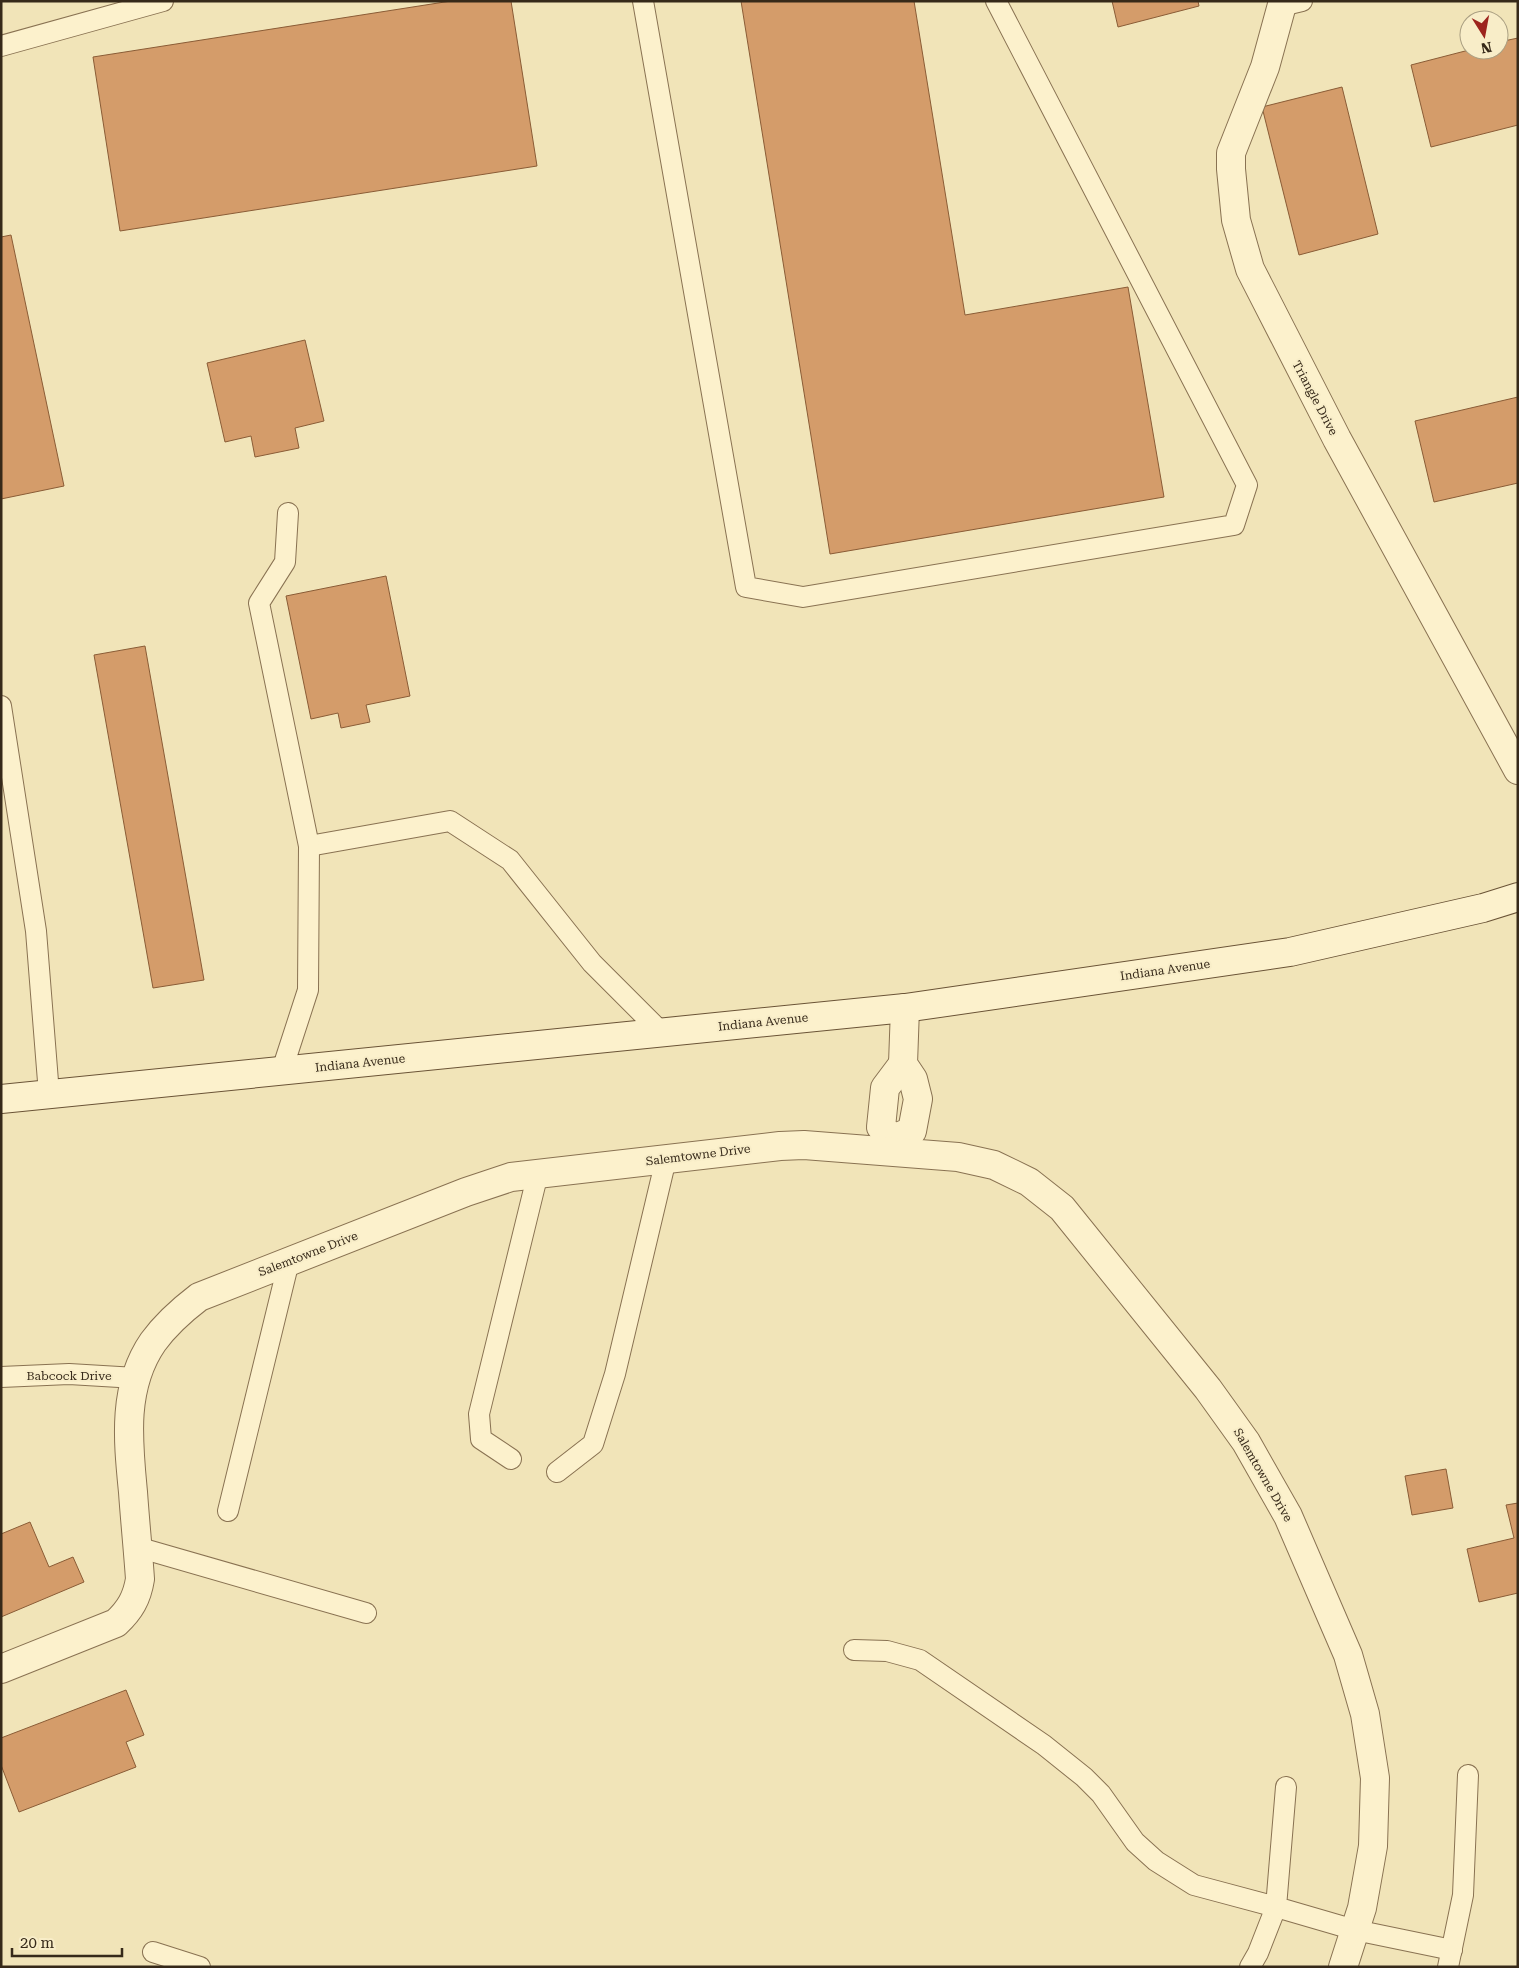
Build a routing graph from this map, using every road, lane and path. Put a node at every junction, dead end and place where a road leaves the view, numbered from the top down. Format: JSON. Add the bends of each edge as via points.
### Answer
{"nodes":[{"id":1,"x":163,"y":1,"type":"edge"},
{"id":2,"x":643,"y":1,"type":"edge"},
{"id":3,"x":996,"y":1,"type":"edge"},
{"id":4,"x":1289,"y":3,"type":"edge"},
{"id":5,"x":1,"y":46,"type":"edge"},
{"id":6,"x":288,"y":513,"type":"dead end"},
{"id":7,"x":1,"y":706,"type":"edge"},
{"id":8,"x":1518,"y":770,"type":"edge"},
{"id":9,"x":309,"y":846,"type":"junction"},
{"id":10,"x":1518,"y":897,"type":"edge"},
{"id":11,"x":905,"y":1008,"type":"junction"},
{"id":12,"x":660,"y":1032,"type":"junction"},
{"id":13,"x":282,"y":1070,"type":"junction"},
{"id":14,"x":49,"y":1094,"type":"junction"},
{"id":15,"x":1,"y":1099,"type":"edge"},
{"id":16,"x":893,"y":1145,"type":"junction"},
{"id":17,"x":666,"y":1159,"type":"junction"},
{"id":18,"x":538,"y":1173,"type":"junction"},
{"id":19,"x":289,"y":1261,"type":"junction"},
{"id":20,"x":1,"y":1377,"type":"edge"},
{"id":21,"x":136,"y":1378,"type":"junction"},
{"id":22,"x":511,"y":1459,"type":"dead end"},
{"id":23,"x":557,"y":1472,"type":"dead end"},
{"id":24,"x":228,"y":1511,"type":"dead end"},
{"id":25,"x":137,"y":1547,"type":"junction"},
{"id":26,"x":366,"y":1614,"type":"dead end"},
{"id":27,"x":854,"y":1650,"type":"dead end"},
{"id":28,"x":1,"y":1670,"type":"edge"},
{"id":29,"x":1468,"y":1775,"type":"dead end"},
{"id":30,"x":1286,"y":1787,"type":"dead end"},
{"id":31,"x":1276,"y":1907,"type":"junction"},
{"id":32,"x":1355,"y":1930,"type":"junction"},
{"id":33,"x":153,"y":1952,"type":"dead end"},
{"id":34,"x":1450,"y":1958,"type":"edge"},
{"id":35,"x":200,"y":1967,"type":"edge"},
{"id":36,"x":1250,"y":1967,"type":"edge"},
{"id":37,"x":1343,"y":1967,"type":"edge"}],
"edges":[{"from":1,"to":5,"type":"lane"},
{"from":2,"to":3,"type":"lane","via":[[746,587],[804,597],[1234,525],[1247,486]]},
{"from":4,"to":8,"type":"street","name":"Triangle Drive","via":[[1231,153],[1236,220],[1250,269],[1328,422]]},
{"from":6,"to":9,"type":"lane","via":[[285,562],[260,603]]},
{"from":7,"to":14,"type":"lane","via":[[36,931]]},
{"from":9,"to":12,"type":"lane","via":[[450,821],[510,860],[592,963]]},
{"from":9,"to":13,"type":"lane","via":[[308,990]]},
{"from":10,"to":11,"type":"street","name":"Indiana Avenue","via":[[1290,952]]},
{"from":11,"to":12,"type":"street","name":"Indiana Avenue"},
{"from":11,"to":16,"type":"street","via":[[903,1064],[913,1079],[918,1099],[912,1131]]},
{"from":12,"to":13,"type":"street","name":"Indiana Avenue"},
{"from":13,"to":14,"type":"street","name":"Indiana Avenue"},
{"from":14,"to":15,"type":"street","name":"Indiana Avenue"},
{"from":16,"to":17,"type":"street","name":"Salemtowne Drive","via":[[780,1146]]},
{"from":16,"to":32,"type":"street","name":"Salemtowne Drive","via":[[994,1165],[1029,1182],[1062,1208],[1208,1389],[1246,1442],[1288,1516],[1348,1655],[1365,1714],[1374,1778],[1374,1846]]},
{"from":17,"to":18,"type":"street","name":"Salemtowne Drive"},
{"from":17,"to":23,"type":"lane","via":[[615,1374],[593,1444]]},
{"from":18,"to":19,"type":"street","name":"Salemtowne Drive","via":[[511,1177],[466,1192]]},
{"from":18,"to":22,"type":"lane","via":[[479,1414],[481,1439]]},
{"from":19,"to":21,"type":"street","name":"Salemtowne Drive","via":[[199,1297],[173,1317],[152,1343]]},
{"from":19,"to":24,"type":"lane"},
{"from":20,"to":21,"type":"lane","name":"Babcock Drive","via":[[70,1374]]},
{"from":21,"to":25,"type":"street","name":"Salemtowne Drive","via":[[128,1415],[128,1443]]},
{"from":25,"to":26,"type":"lane"},
{"from":25,"to":28,"type":"street","name":"Salemtowne Drive","via":[[138,1594],[128,1612],[116,1623]]},
{"from":27,"to":31,"type":"lane","via":[[887,1651],[920,1660],[1084,1776],[1135,1842],[1156,1861],[1194,1885]]},
{"from":29,"to":34,"type":"lane","via":[[1462,1895]]},
{"from":30,"to":31,"type":"lane"},
{"from":31,"to":32,"type":"lane"},
{"from":31,"to":36,"type":"lane"},
{"from":32,"to":34,"type":"lane"},
{"from":32,"to":37,"type":"street","name":"Salemtowne Drive"},
{"from":33,"to":35,"type":"lane"}]}
